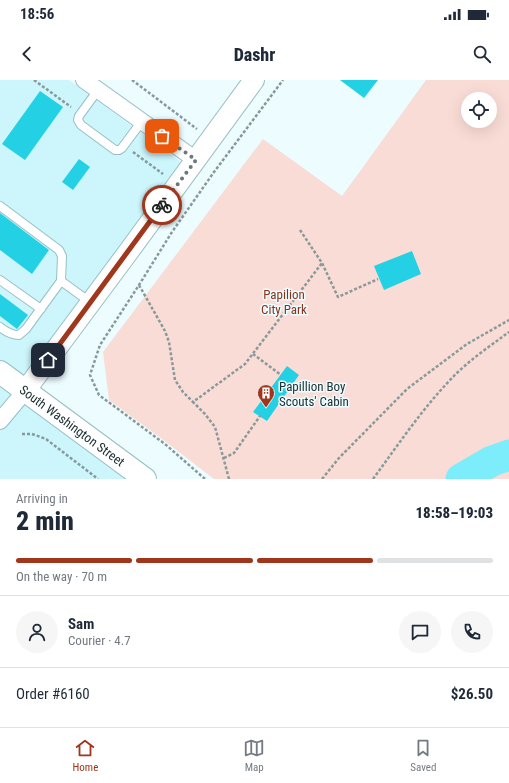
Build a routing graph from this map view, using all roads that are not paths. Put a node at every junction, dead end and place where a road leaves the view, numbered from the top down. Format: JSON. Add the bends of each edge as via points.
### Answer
{"nodes":[{"id":1,"x":84,"y":80,"type":"edge"},
{"id":2,"x":254,"y":80,"type":"edge"},
{"id":3,"x":98,"y":90,"type":"junction"},
{"id":4,"x":142,"y":121,"type":"junction"},
{"id":5,"x":196,"y":160,"type":"junction"},
{"id":6,"x":0,"y":206,"type":"edge"},
{"id":7,"x":0,"y":280,"type":"edge"},
{"id":8,"x":61,"y":281,"type":"junction"},
{"id":9,"x":91,"y":302,"type":"junction"},
{"id":10,"x":41,"y":309,"type":"junction"},
{"id":11,"x":0,"y":327,"type":"edge"},
{"id":12,"x":0,"y":372,"type":"edge"},
{"id":13,"x":25,"y":391,"type":"junction"},
{"id":14,"x":0,"y":421,"type":"edge"},
{"id":15,"x":146,"y":479,"type":"edge"}],
"edges":[{"from":1,"to":3,"type":"street"},
{"from":2,"to":5,"type":"street"},
{"from":3,"to":4,"type":"street"},
{"from":3,"to":4,"type":"lane","via":[[78,116],[78,120],[109,146],[115,150],[122,148]]},
{"from":4,"to":5,"type":"street"},
{"from":5,"to":9,"type":"street"},
{"from":6,"to":8,"type":"lane","via":[[59,250],[62,256]]},
{"from":7,"to":10,"type":"lane"},
{"from":8,"to":9,"type":"lane"},
{"from":8,"to":10,"type":"lane"},
{"from":9,"to":13,"type":"street"},
{"from":10,"to":11,"type":"lane","via":[[19,335],[8,333]]},
{"from":12,"to":13,"type":"main road","name":"South Washington Street"},
{"from":13,"to":14,"type":"street"},
{"from":13,"to":15,"type":"main road","name":"South Washington Street"}]}
